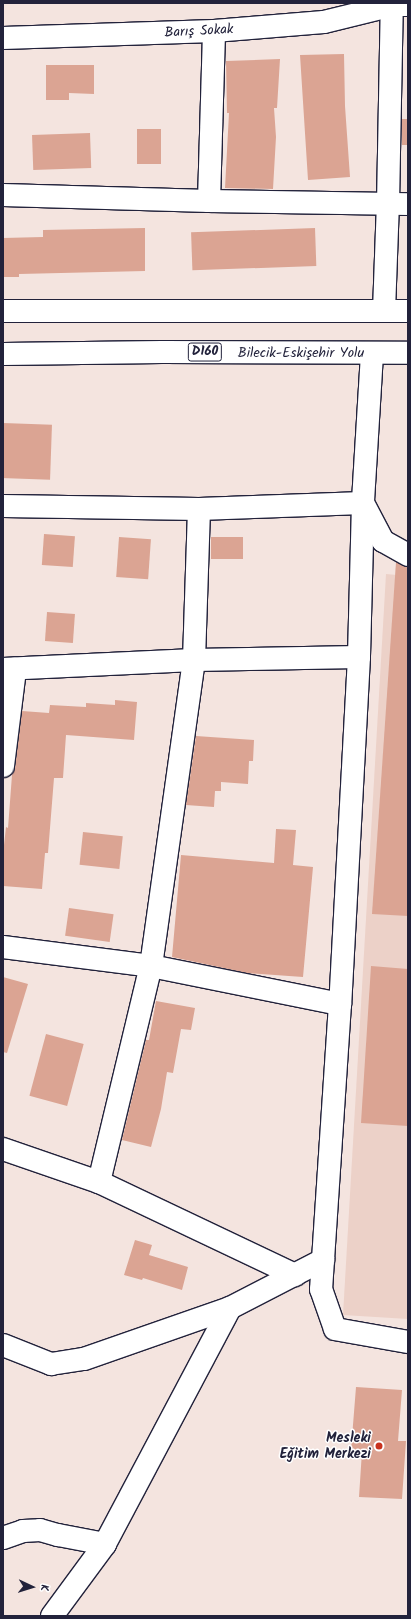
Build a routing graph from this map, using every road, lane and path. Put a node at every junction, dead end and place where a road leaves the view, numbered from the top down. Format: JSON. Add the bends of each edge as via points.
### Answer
{"nodes":[{"id":1,"x":398,"y":5,"type":"edge"},
{"id":2,"x":214,"y":31,"type":"junction"},
{"id":3,"x":3,"y":38,"type":"edge"},
{"id":4,"x":3,"y":195,"type":"edge"},
{"id":5,"x":209,"y":201,"type":"junction"},
{"id":6,"x":398,"y":204,"type":"edge"},
{"id":7,"x":3,"y":311,"type":"edge"},
{"id":8,"x":384,"y":311,"type":"junction"},
{"id":9,"x":408,"y":311,"type":"edge"},
{"id":10,"x":408,"y":353,"type":"edge"},
{"id":11,"x":3,"y":354,"type":"edge"},
{"id":12,"x":372,"y":354,"type":"junction"},
{"id":13,"x":363,"y":503,"type":"junction"},
{"id":14,"x":3,"y":506,"type":"edge"},
{"id":15,"x":199,"y":509,"type":"junction"},
{"id":16,"x":408,"y":556,"type":"edge"},
{"id":17,"x":359,"y":657,"type":"junction"},
{"id":18,"x":194,"y":660,"type":"junction"},
{"id":19,"x":9,"y":669,"type":"edge"},
{"id":20,"x":3,"y":766,"type":"edge"},
{"id":21,"x":3,"y":947,"type":"edge"},
{"id":22,"x":151,"y":966,"type":"junction"},
{"id":23,"x":340,"y":1004,"type":"junction"},
{"id":24,"x":3,"y":1149,"type":"edge"},
{"id":25,"x":100,"y":1182,"type":"junction"},
{"id":26,"x":323,"y":1260,"type":"junction"},
{"id":27,"x":296,"y":1275,"type":"junction"},
{"id":28,"x":230,"y":1308,"type":"junction"},
{"id":29,"x":408,"y":1342,"type":"edge"},
{"id":30,"x":3,"y":1345,"type":"edge"},
{"id":31,"x":3,"y":1538,"type":"edge"},
{"id":32,"x":105,"y":1544,"type":"junction"},
{"id":33,"x":52,"y":1616,"type":"edge"}],
"edges":[{"from":1,"to":2,"type":"street","name":"Barış Sokak","via":[[324,22]]},
{"from":1,"to":6,"type":"street"},
{"from":2,"to":3,"type":"street","name":"Barış Sokak"},
{"from":2,"to":5,"type":"street"},
{"from":4,"to":5,"type":"street"},
{"from":5,"to":6,"type":"street"},
{"from":6,"to":8,"type":"street"},
{"from":7,"to":8,"type":"street"},
{"from":8,"to":9,"type":"street"},
{"from":10,"to":12,"type":"street","name":"Bilecik-Eskişehir Yolu","number":"D160"},
{"from":11,"to":12,"type":"street","name":"Bilecik-Eskişehir Yolu","number":"D160"},
{"from":12,"to":13,"type":"street"},
{"from":13,"to":15,"type":"street"},
{"from":13,"to":16,"type":"street","via":[[383,541]]},
{"from":13,"to":17,"type":"street"},
{"from":14,"to":15,"type":"street"},
{"from":15,"to":18,"type":"street"},
{"from":17,"to":18,"type":"street"},
{"from":17,"to":23,"type":"street"},
{"from":18,"to":19,"type":"street"},
{"from":18,"to":22,"type":"street"},
{"from":19,"to":20,"type":"street"},
{"from":21,"to":22,"type":"street"},
{"from":22,"to":23,"type":"street"},
{"from":22,"to":25,"type":"street"},
{"from":23,"to":26,"type":"street"},
{"from":24,"to":25,"type":"street"},
{"from":25,"to":27,"type":"street"},
{"from":26,"to":27,"type":"street"},
{"from":26,"to":29,"type":"street","via":[[321,1289],[335,1329]]},
{"from":27,"to":28,"type":"street"},
{"from":28,"to":30,"type":"street","via":[[84,1360],[51,1364]]},
{"from":28,"to":32,"type":"street"},
{"from":31,"to":32,"type":"street","via":[[23,1531],[40,1530]]},
{"from":32,"to":33,"type":"street"}]}
